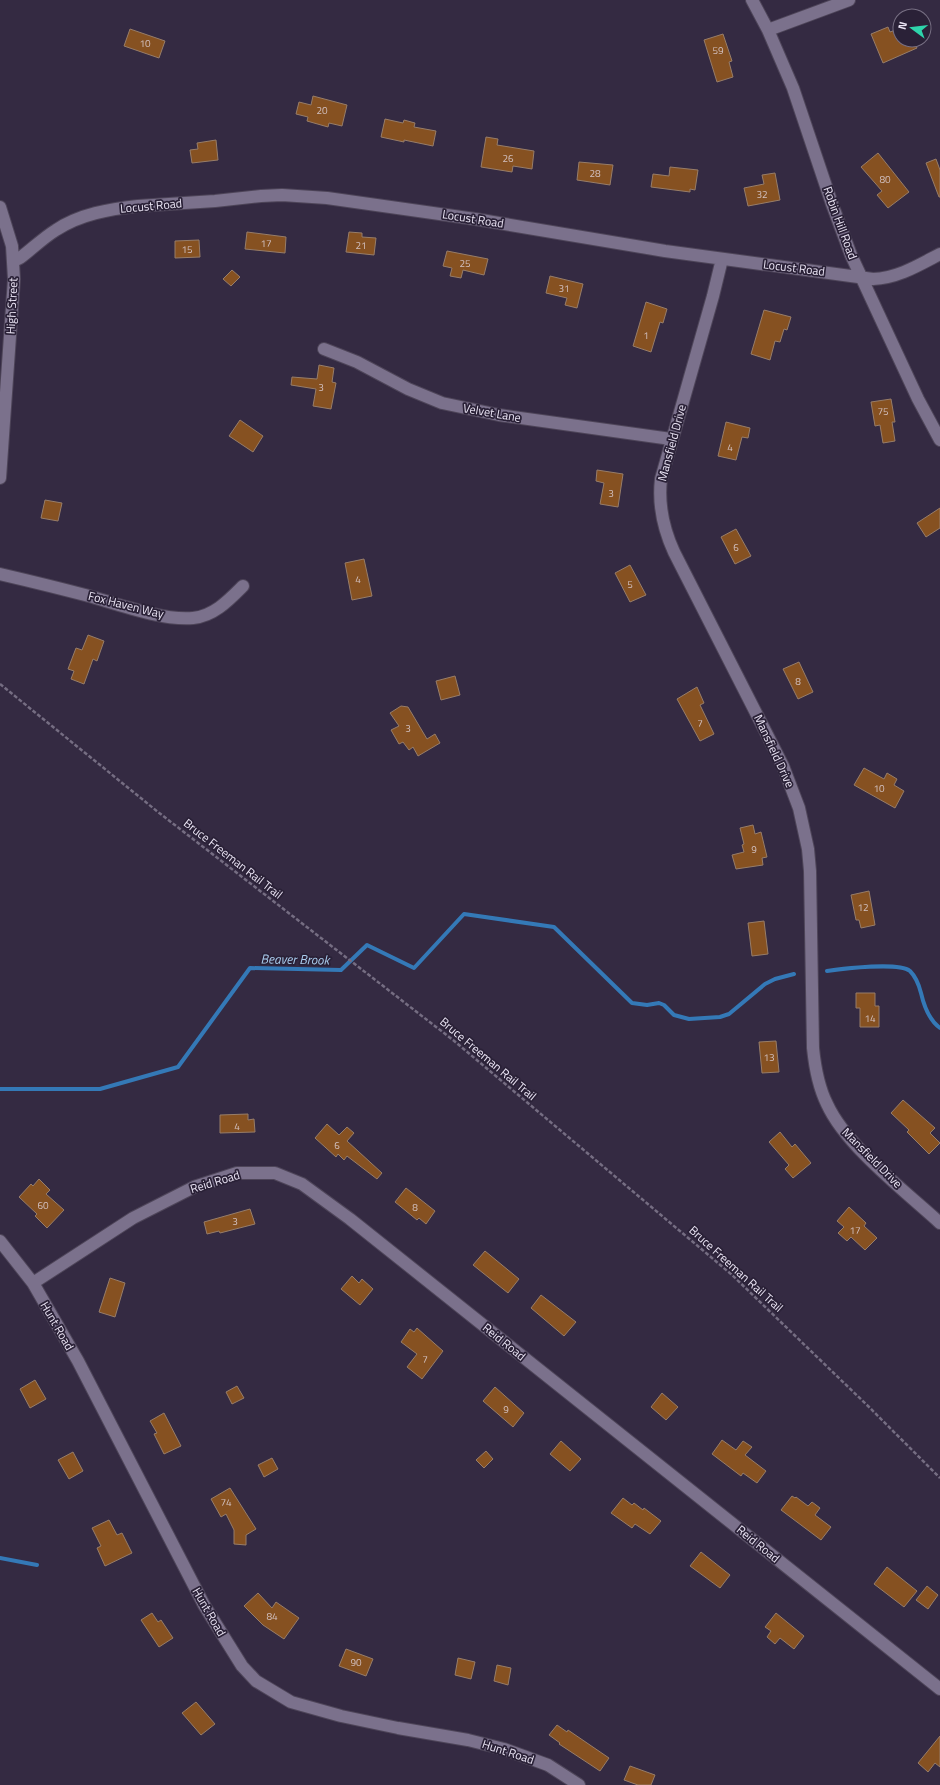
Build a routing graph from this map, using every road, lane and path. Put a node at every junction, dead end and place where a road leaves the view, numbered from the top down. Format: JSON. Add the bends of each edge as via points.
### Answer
{"nodes":[{"id":1,"x":752,"y":0,"type":"edge"},
{"id":2,"x":849,"y":0,"type":"edge"},
{"id":3,"x":768,"y":30,"type":"junction"},
{"id":4,"x":0,"y":207,"type":"edge"},
{"id":5,"x":940,"y":254,"type":"edge"},
{"id":6,"x":722,"y":259,"type":"junction"},
{"id":7,"x":14,"y":261,"type":"junction"},
{"id":8,"x":861,"y":277,"type":"junction"},
{"id":9,"x":324,"y":349,"type":"dead end"},
{"id":10,"x":671,"y":439,"type":"junction"},
{"id":11,"x":940,"y":440,"type":"edge"},
{"id":12,"x":0,"y":478,"type":"edge"},
{"id":13,"x":0,"y":574,"type":"edge"},
{"id":14,"x":243,"y":586,"type":"dead end"},
{"id":15,"x":0,"y":684,"type":"edge"},
{"id":16,"x":940,"y":1223,"type":"edge"},
{"id":17,"x":0,"y":1241,"type":"edge"},
{"id":18,"x":32,"y":1283,"type":"junction"},
{"id":19,"x":940,"y":1478,"type":"edge"},
{"id":20,"x":940,"y":1689,"type":"edge"},
{"id":21,"x":579,"y":1785,"type":"edge"}],
"edges":[{"from":1,"to":3,"type":"street","name":"Robin Hill Road"},
{"from":2,"to":3,"type":"street"},
{"from":3,"to":8,"type":"street","name":"Robin Hill Road","via":[[793,88],[841,230]]},
{"from":4,"to":7,"type":"street","name":"High Street"},
{"from":5,"to":8,"type":"street","name":"Locust Road","via":[[892,276],[873,279]]},
{"from":6,"to":7,"type":"street","name":"Locust Road","via":[[358,202],[282,195],[120,208],[85,216],[58,228]]},
{"from":6,"to":8,"type":"street","name":"Locust Road"},
{"from":6,"to":10,"type":"street","name":"Mansfield Drive"},
{"from":7,"to":12,"type":"street","name":"High Street","via":[[14,295]]},
{"from":8,"to":11,"type":"street","name":"Robin Hill Road"},
{"from":9,"to":10,"type":"street","name":"Velvet Lane","via":[[352,359],[414,392],[442,403],[499,415]]},
{"from":10,"to":16,"type":"street","name":"Mansfield Drive","via":[[661,479],[663,524],[674,552],[782,766],[799,808],[804,829],[812,906],[813,1048],[820,1088],[836,1120],[847,1135]]},
{"from":13,"to":14,"type":"street","name":"Fox Haven Way","via":[[139,610],[193,618],[211,612],[229,601]]},
{"from":15,"to":19,"type":"path","name":"Bruce Freeman Rail Trail","via":[[158,812],[453,1040],[731,1274]]},
{"from":17,"to":18,"type":"street","name":"Hunt Road"},
{"from":18,"to":20,"type":"street","name":"Reid Road","via":[[133,1218],[194,1187],[237,1173],[275,1173],[302,1184],[356,1224]]},
{"from":18,"to":21,"type":"street","name":"Hunt Road","via":[[78,1361],[204,1605],[242,1666],[256,1681],[290,1702],[340,1716],[504,1749],[548,1765]]}]}
